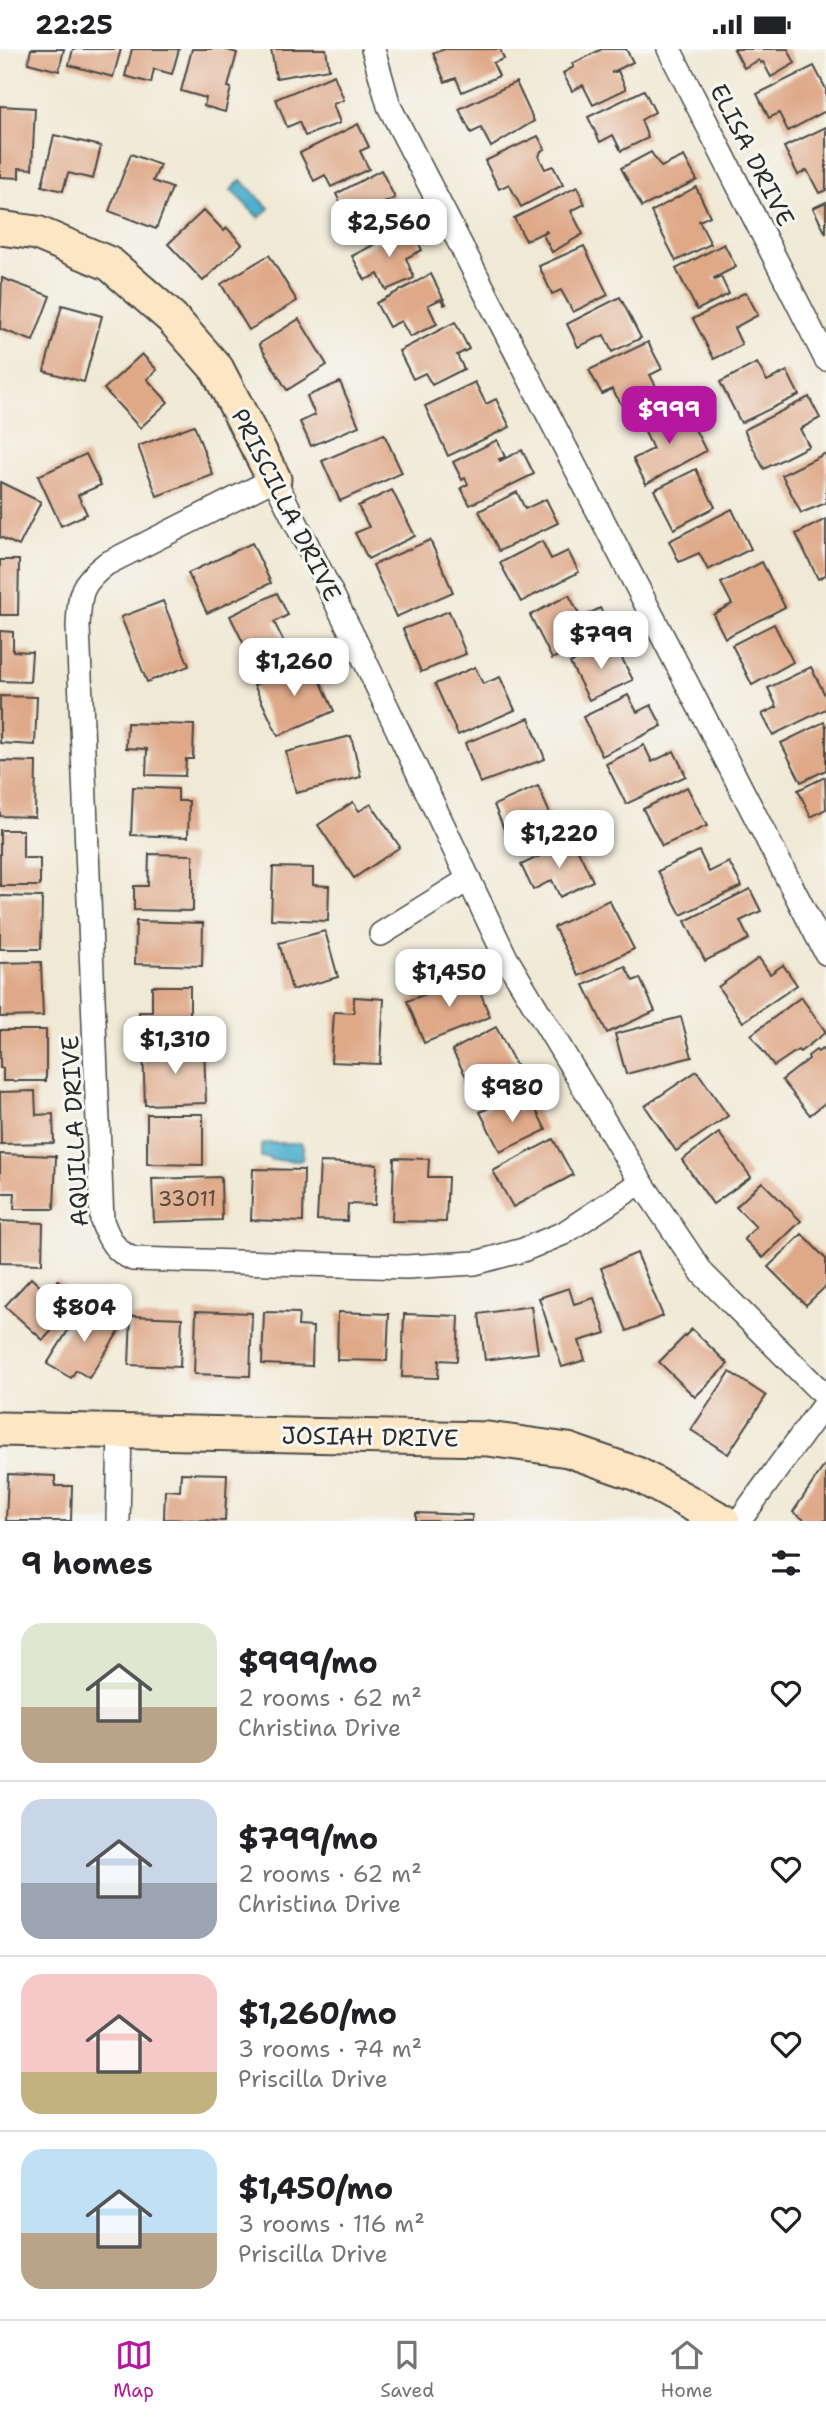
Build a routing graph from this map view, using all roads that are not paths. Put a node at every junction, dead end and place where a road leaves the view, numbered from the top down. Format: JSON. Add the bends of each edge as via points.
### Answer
{"nodes":[{"id":1,"x":373,"y":49,"type":"edge"},
{"id":2,"x":669,"y":49,"type":"edge"},
{"id":3,"x":0,"y":228,"type":"edge"},
{"id":4,"x":826,"y":359,"type":"edge"},
{"id":5,"x":274,"y":479,"type":"junction"},
{"id":6,"x":469,"y":879,"type":"junction"},
{"id":7,"x":382,"y":934,"type":"dead end"},
{"id":8,"x":826,"y":953,"type":"edge"},
{"id":9,"x":641,"y":1182,"type":"junction"},
{"id":10,"x":826,"y":1399,"type":"edge"},
{"id":11,"x":0,"y":1429,"type":"edge"},
{"id":12,"x":120,"y":1431,"type":"junction"},
{"id":13,"x":118,"y":1521,"type":"edge"},
{"id":14,"x":723,"y":1521,"type":"edge"},
{"id":15,"x":739,"y":1521,"type":"edge"}],
"edges":[{"from":1,"to":8,"type":"street","via":[[388,106]]},
{"from":2,"to":4,"type":"street","name":"ELISA DRIVE"},
{"from":3,"to":5,"type":"street","name":"PRISCILLA DRIVE","via":[[37,233],[110,264],[172,318],[217,369]]},
{"from":5,"to":6,"type":"street","name":"PRISCILLA DRIVE"},
{"from":5,"to":9,"type":"street","name":"AQUILLA DRIVE","via":[[106,564],[88,578],[80,598],[102,1221],[108,1237],[118,1252],[133,1259],[406,1267],[475,1263],[564,1233]]},
{"from":6,"to":7,"type":"street"},
{"from":6,"to":9,"type":"street","name":"PRISCILLA DRIVE","via":[[506,958]]},
{"from":9,"to":10,"type":"street","name":"PRISCILLA DRIVE","via":[[703,1274]]},
{"from":10,"to":15,"type":"street"},
{"from":11,"to":12,"type":"street","name":"JOSIAH DRIVE"},
{"from":12,"to":13,"type":"street"},
{"from":12,"to":14,"type":"street","name":"JOSIAH DRIVE","via":[[488,1439],[568,1450],[637,1474]]}]}
